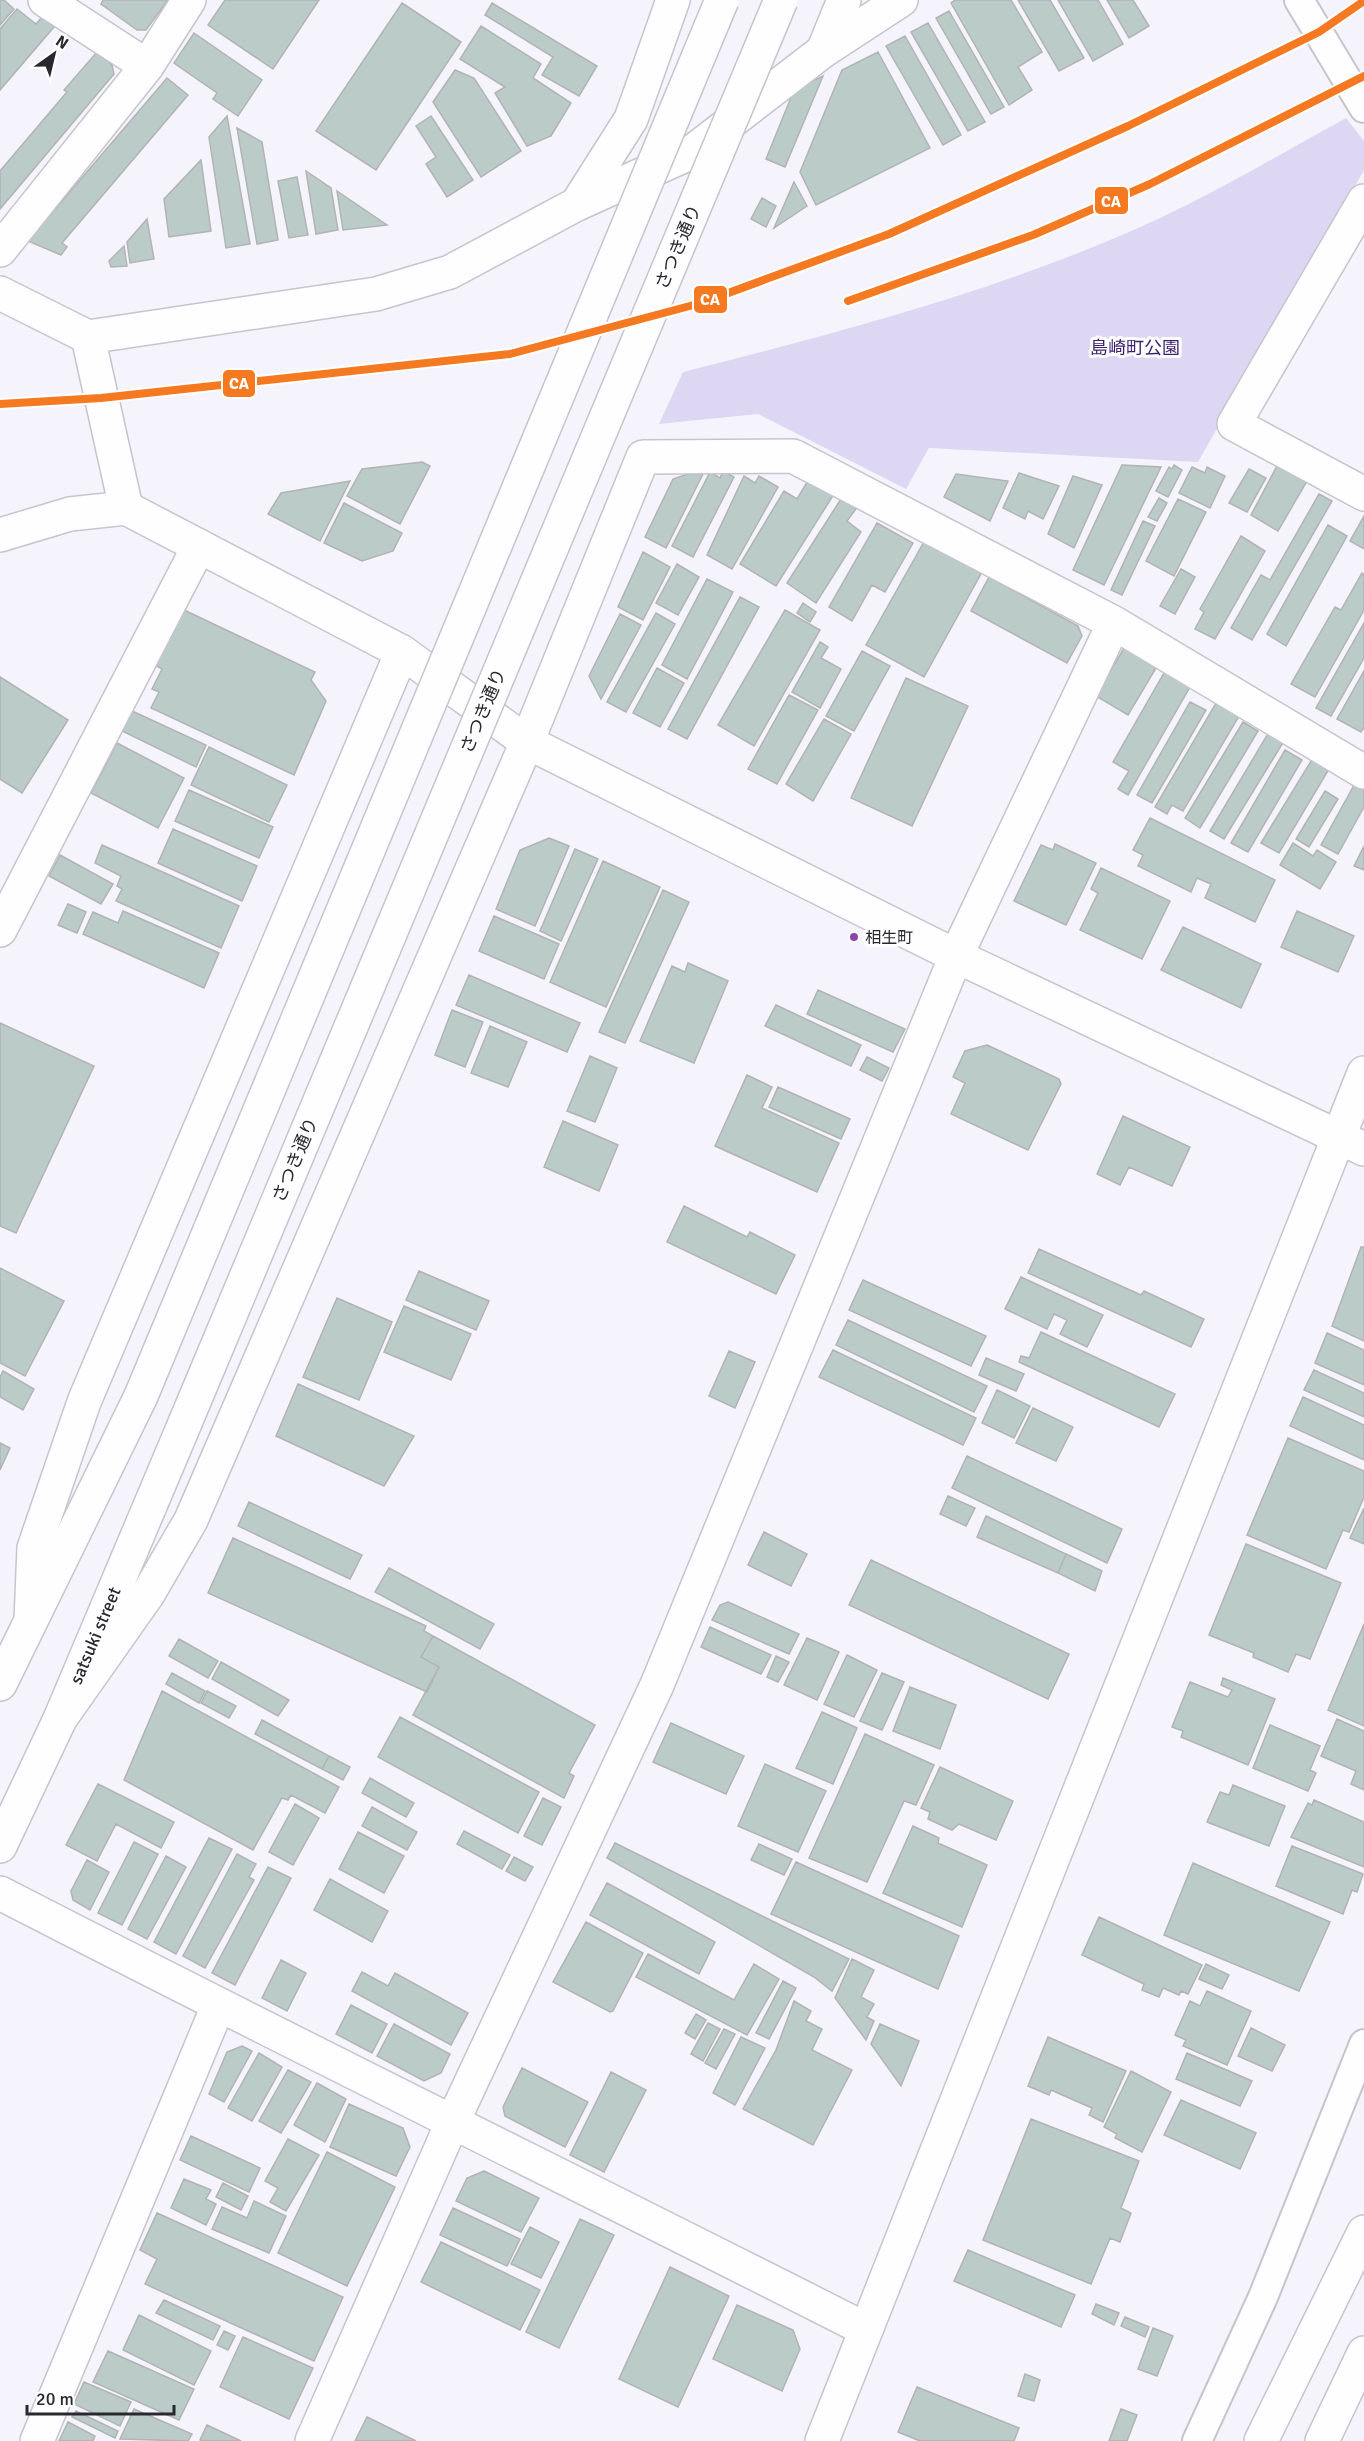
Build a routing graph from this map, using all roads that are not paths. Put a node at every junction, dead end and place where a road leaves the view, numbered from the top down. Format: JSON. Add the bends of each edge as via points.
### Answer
{"nodes":[{"id":1,"x":45,"y":0,"type":"edge"},
{"id":2,"x":189,"y":0,"type":"edge"},
{"id":3,"x":673,"y":0,"type":"edge"},
{"id":4,"x":722,"y":0,"type":"edge"},
{"id":5,"x":781,"y":0,"type":"edge"},
{"id":6,"x":844,"y":0,"type":"edge"},
{"id":7,"x":901,"y":0,"type":"edge"},
{"id":8,"x":1299,"y":0,"type":"edge"},
{"id":9,"x":823,"y":51,"type":"junction"},
{"id":10,"x":147,"y":66,"type":"junction"},
{"id":11,"x":1364,"y":108,"type":"edge"},
{"id":12,"x":1364,"y":201,"type":"edge"},
{"id":13,"x":578,"y":204,"type":"junction"},
{"id":14,"x":0,"y":250,"type":"edge"},
{"id":15,"x":0,"y":293,"type":"edge"},
{"id":16,"x":88,"y":337,"type":"junction"},
{"id":17,"x":1364,"y":494,"type":"edge"},
{"id":18,"x":126,"y":508,"type":"junction"},
{"id":19,"x":0,"y":535,"type":"edge"},
{"id":20,"x":199,"y":546,"type":"junction"},
{"id":21,"x":1114,"y":623,"type":"junction"},
{"id":22,"x":402,"y":652,"type":"junction"},
{"id":23,"x":527,"y":742,"type":"junction"},
{"id":24,"x":1364,"y":772,"type":"edge"},
{"id":25,"x":0,"y":930,"type":"edge"},
{"id":26,"x":956,"y":956,"type":"junction"},
{"id":27,"x":1364,"y":1073,"type":"edge"},
{"id":28,"x":1350,"y":1143,"type":"edge"},
{"id":29,"x":184,"y":1423,"type":"joint"},
{"id":30,"x":31,"y":1620,"type":"junction"},
{"id":31,"x":0,"y":1684,"type":"edge"},
{"id":32,"x":60,"y":1719,"type":"junction"},
{"id":33,"x":0,"y":1846,"type":"edge"},
{"id":34,"x":0,"y":1893,"type":"edge"},
{"id":35,"x":218,"y":2006,"type":"junction"},
{"id":36,"x":1364,"y":2044,"type":"edge"},
{"id":37,"x":453,"y":2121,"type":"junction"},
{"id":38,"x":1364,"y":2232,"type":"edge"},
{"id":39,"x":865,"y":2329,"type":"junction"},
{"id":40,"x":1364,"y":2353,"type":"edge"},
{"id":41,"x":37,"y":2441,"type":"edge"},
{"id":42,"x":312,"y":2441,"type":"edge"},
{"id":43,"x":822,"y":2441,"type":"edge"},
{"id":44,"x":1197,"y":2441,"type":"edge"},
{"id":45,"x":1262,"y":2441,"type":"edge"},
{"id":46,"x":1322,"y":2441,"type":"edge"}],
"edges":[{"from":1,"to":10,"type":"main road"},
{"from":2,"to":10,"type":"main road"},
{"from":3,"to":13,"type":"main road","via":[[631,119]]},
{"from":4,"to":30,"type":"main road","bridge":true,"via":[[141,1396]]},
{"from":5,"to":29,"type":"main road","name":"さつき通り","bridge":true},
{"from":6,"to":9,"type":"main road"},
{"from":7,"to":9,"type":"main road"},
{"from":8,"to":11,"type":"street"},
{"from":9,"to":13,"type":"main road","via":[[692,152]]},
{"from":10,"to":14,"type":"main road"},
{"from":12,"to":17,"type":"main road","via":[[1234,424]]},
{"from":13,"to":16,"type":"main road","via":[[450,272],[376,294]]},
{"from":15,"to":16,"type":"main road"},
{"from":16,"to":18,"type":"main road"},
{"from":18,"to":19,"type":"main road","via":[[70,514]]},
{"from":18,"to":20,"type":"main road"},
{"from":20,"to":22,"type":"main road"},
{"from":20,"to":25,"type":"main road"},
{"from":21,"to":23,"type":"main road","via":[[793,456],[643,457]]},
{"from":21,"to":24,"type":"main road"},
{"from":21,"to":26,"type":"main road"},
{"from":22,"to":23,"type":"main road"},
{"from":22,"to":30,"type":"main road","via":[[84,1402],[34,1548]]},
{"from":23,"to":26,"type":"main road"},
{"from":23,"to":32,"type":"main road","via":[[191,1520],[148,1594]]},
{"from":26,"to":28,"type":"main road"},
{"from":26,"to":37,"type":"main road","via":[[657,1685]]},
{"from":27,"to":28,"type":"main road"},
{"from":28,"to":39,"type":"main road"},
{"from":29,"to":32,"type":"main road","name":"satsuki street"},
{"from":30,"to":31,"type":"main road"},
{"from":32,"to":33,"type":"main road","name":"satsuki street"},
{"from":34,"to":35,"type":"main road"},
{"from":35,"to":37,"type":"main road"},
{"from":35,"to":41,"type":"main road"},
{"from":36,"to":44,"type":"street","via":[[1263,2297]]},
{"from":37,"to":39,"type":"main road"},
{"from":37,"to":42,"type":"main road"},
{"from":38,"to":45,"type":"main road"},
{"from":39,"to":43,"type":"main road"},
{"from":40,"to":46,"type":"main road"}]}
